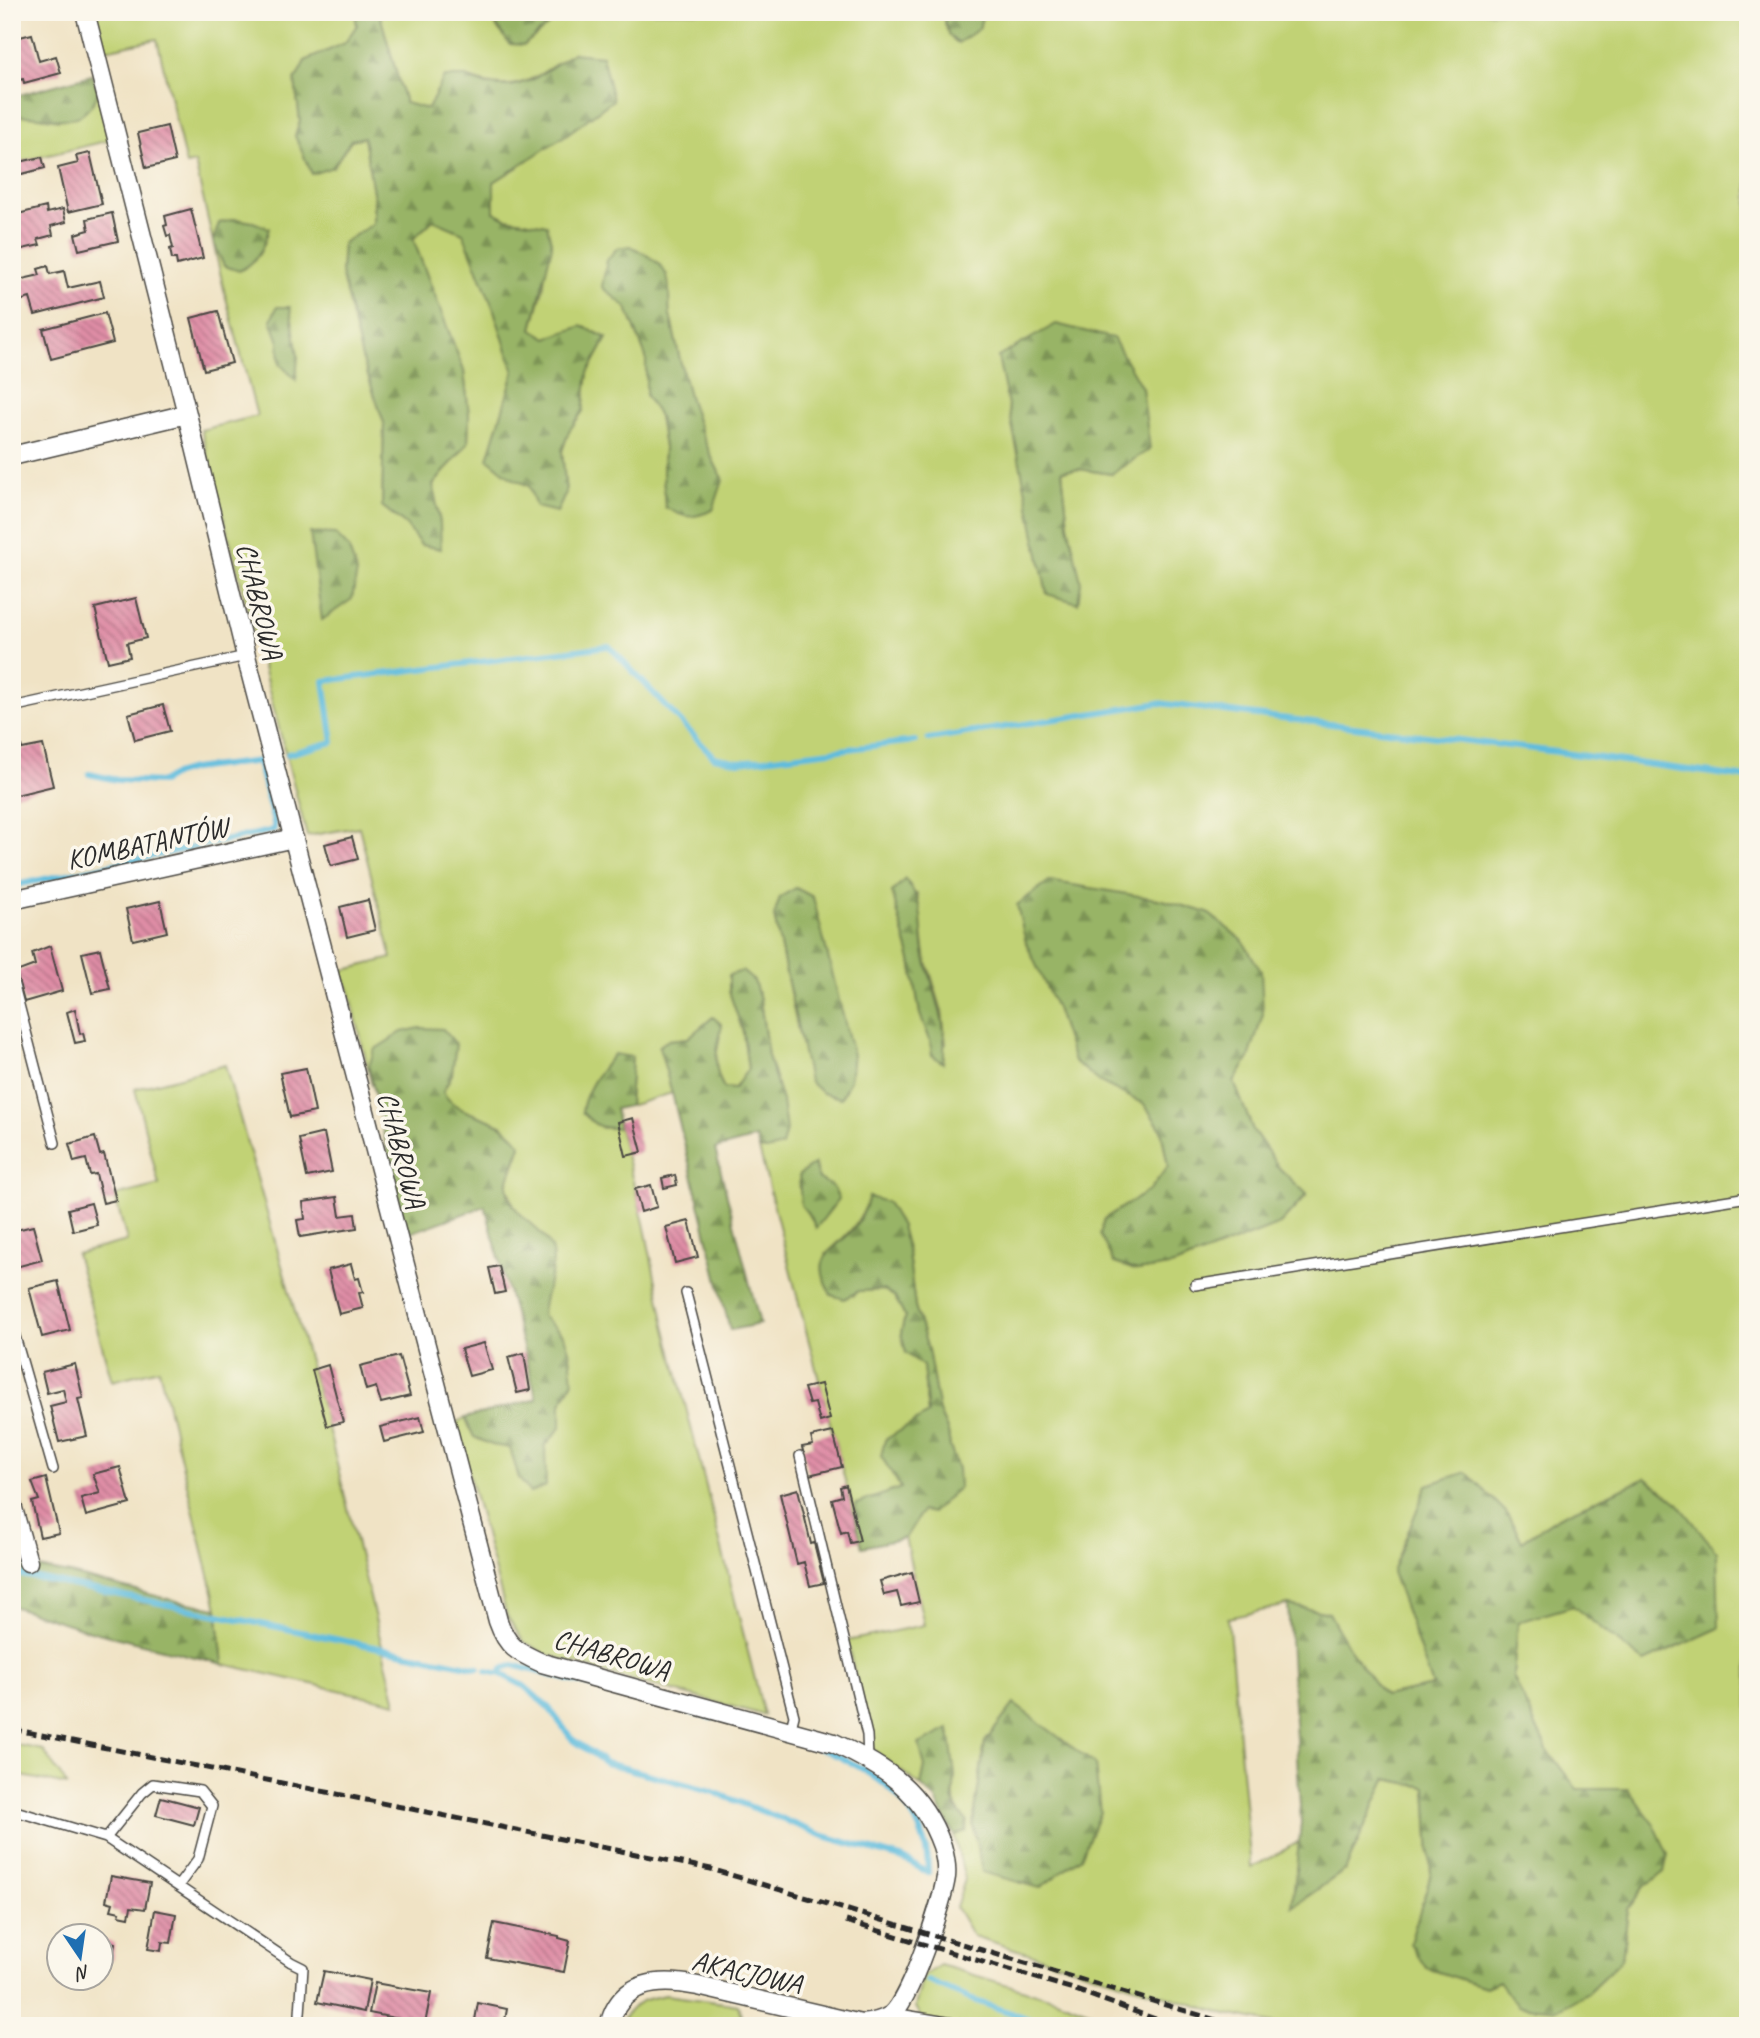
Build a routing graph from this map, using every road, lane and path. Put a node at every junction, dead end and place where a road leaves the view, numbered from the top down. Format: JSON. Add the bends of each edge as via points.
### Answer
{"nodes":[{"id":1,"x":85,"y":12,"type":"edge"},
{"id":2,"x":187,"y":414,"type":"junction"},
{"id":3,"x":12,"y":456,"type":"edge"},
{"id":4,"x":246,"y":656,"type":"junction"},
{"id":5,"x":12,"y":707,"type":"edge"},
{"id":6,"x":294,"y":838,"type":"junction"},
{"id":7,"x":12,"y":900,"type":"edge"},
{"id":8,"x":12,"y":978,"type":"edge"},
{"id":9,"x":55,"y":1143,"type":"dead end"},
{"id":10,"x":1748,"y":1197,"type":"edge"},
{"id":11,"x":1195,"y":1286,"type":"dead end"},
{"id":12,"x":686,"y":1293,"type":"dead end"},
{"id":13,"x":12,"y":1326,"type":"edge"},
{"id":14,"x":800,"y":1456,"type":"dead end"},
{"id":15,"x":53,"y":1469,"type":"dead end"},
{"id":16,"x":12,"y":1505,"type":"edge"},
{"id":17,"x":28,"y":1562,"type":"dead end"},
{"id":18,"x":790,"y":1732,"type":"junction"},
{"id":19,"x":868,"y":1759,"type":"junction"},
{"id":20,"x":12,"y":1810,"type":"edge"},
{"id":21,"x":106,"y":1838,"type":"junction"},
{"id":22,"x":178,"y":1886,"type":"junction"},
{"id":23,"x":893,"y":2013,"type":"junction"},
{"id":24,"x":300,"y":2014,"type":"dead end"},
{"id":25,"x":609,"y":2026,"type":"edge"},
{"id":26,"x":971,"y":2026,"type":"edge"}],
"edges":[{"from":1,"to":2,"type":"street","name":"CHABROWA"},
{"from":2,"to":3,"type":"street"},
{"from":2,"to":4,"type":"street","name":"CHABROWA"},
{"from":4,"to":5,"type":"lane"},
{"from":4,"to":6,"type":"street","name":"CHABROWA"},
{"from":6,"to":7,"type":"street","name":"KOMBATANTÓW"},
{"from":6,"to":18,"type":"street","name":"CHABROWA","via":[[505,1641],[542,1663]]},
{"from":8,"to":9,"type":"lane"},
{"from":10,"to":11,"type":"lane"},
{"from":12,"to":18,"type":"lane","via":[[794,1716]]},
{"from":13,"to":15,"type":"lane"},
{"from":14,"to":19,"type":"lane","via":[[867,1735]]},
{"from":16,"to":17,"type":"street"},
{"from":18,"to":19,"type":"street","name":"CHABROWA","via":[[834,1743]]},
{"from":19,"to":23,"type":"street","name":"CHABROWA","via":[[897,1779],[922,1806],[946,1861],[946,1878],[922,1959]]},
{"from":20,"to":21,"type":"lane"},
{"from":21,"to":22,"type":"lane"},
{"from":21,"to":22,"type":"lane","via":[[153,1784],[200,1791],[212,1806],[198,1859]]},
{"from":22,"to":24,"type":"lane","via":[[303,1968]]},
{"from":23,"to":25,"type":"street","name":"AKACJOWA","via":[[860,2024],[677,1982],[658,1982],[624,1997]]},
{"from":23,"to":26,"type":"lane"}]}
